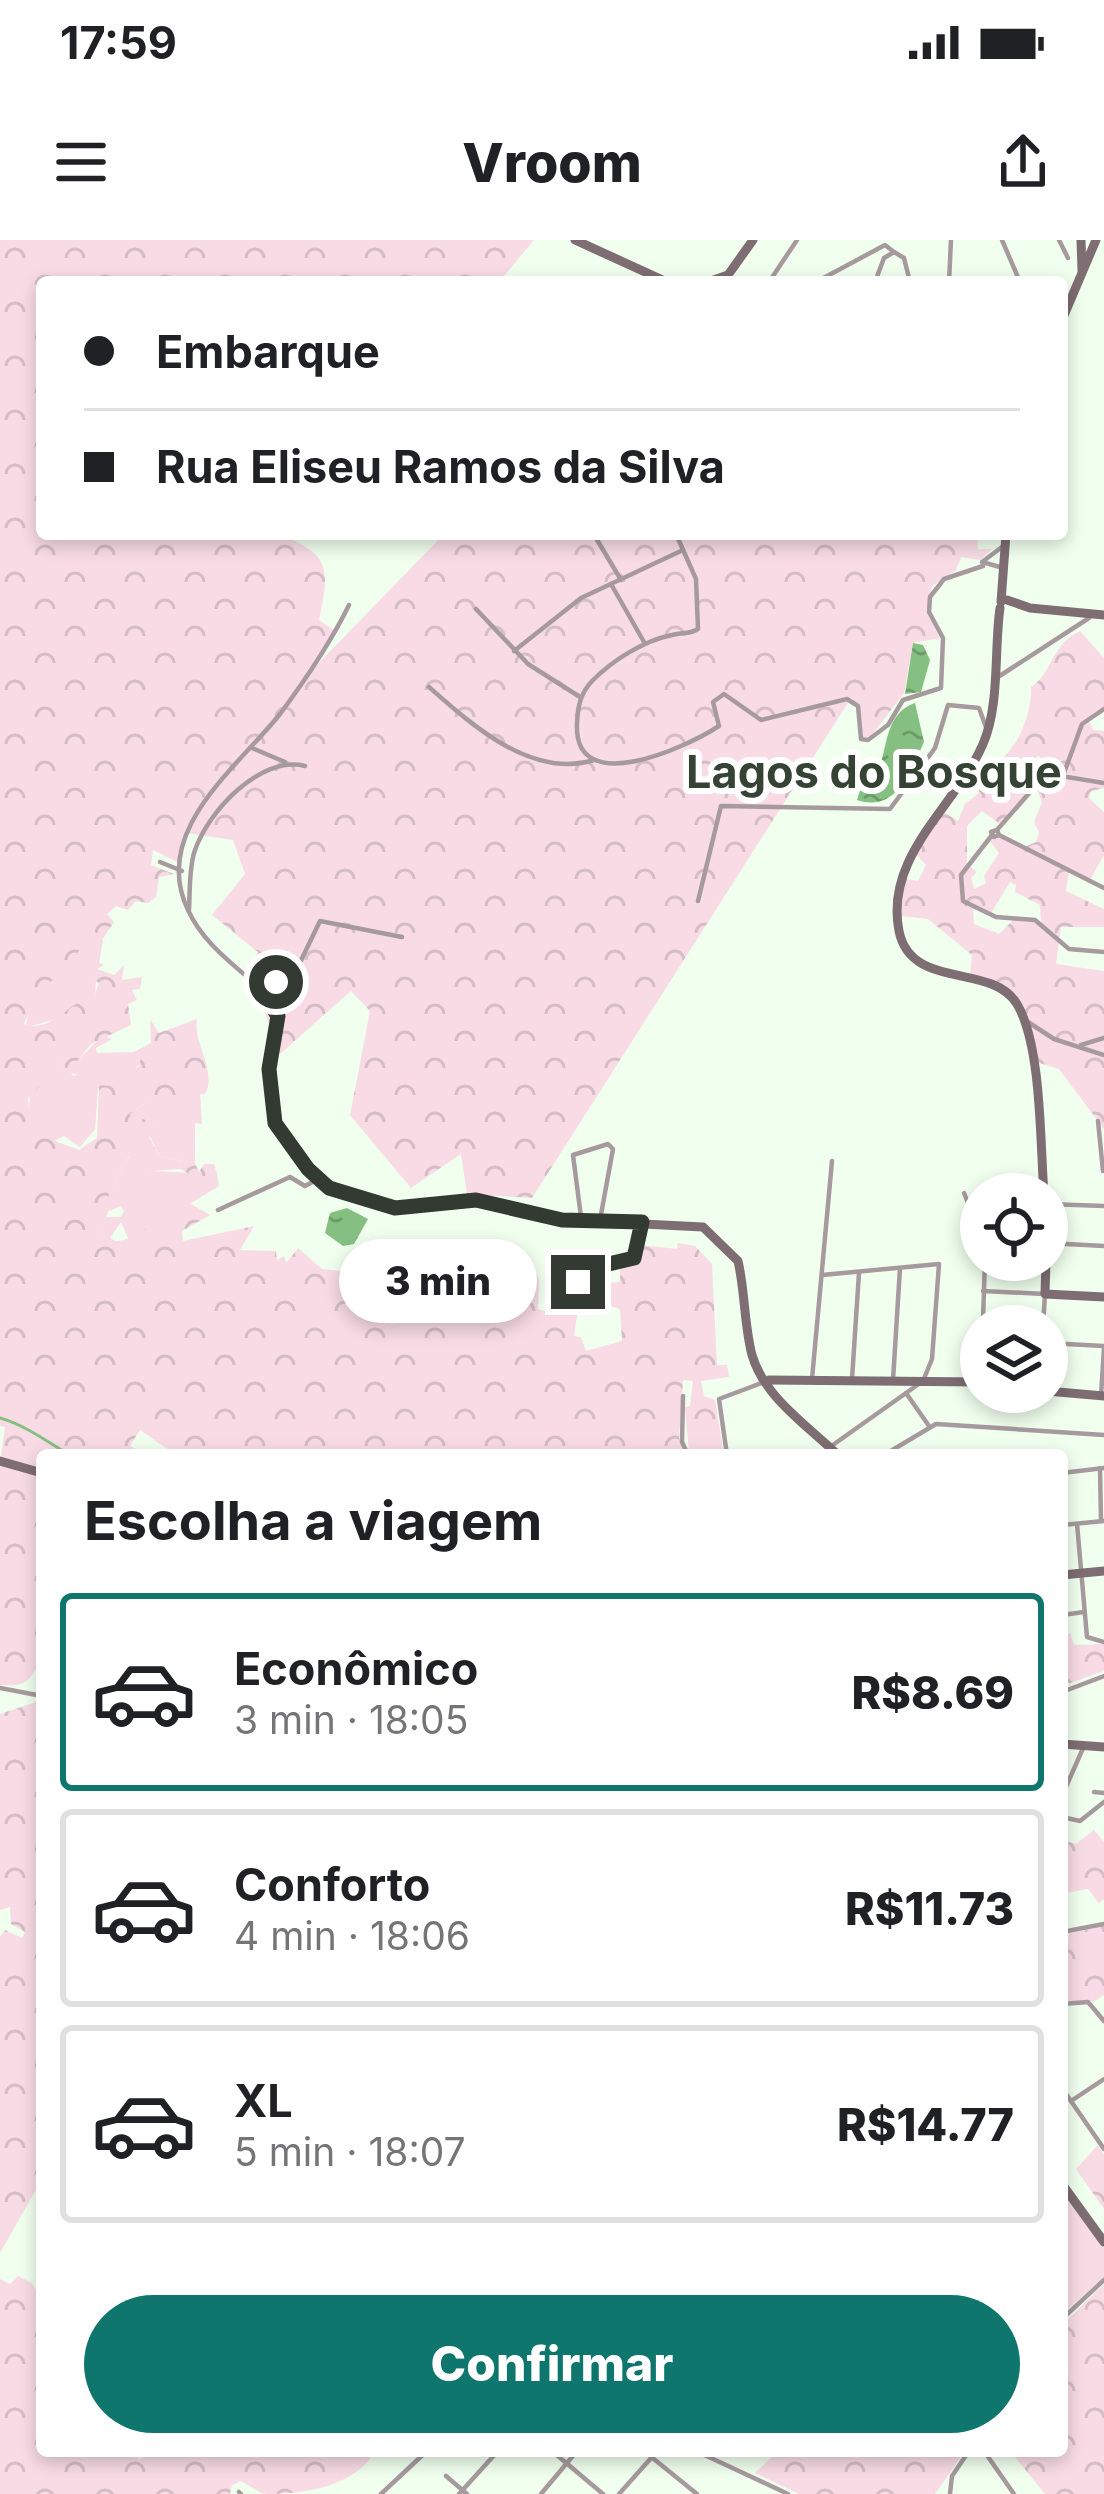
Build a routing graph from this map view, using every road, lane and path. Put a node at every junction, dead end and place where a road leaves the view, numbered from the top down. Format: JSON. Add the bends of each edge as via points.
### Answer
{"nodes":[{"id":1,"x":575,"y":240,"type":"edge"},
{"id":2,"x":753,"y":240,"type":"edge"},
{"id":3,"x":797,"y":240,"type":"edge"},
{"id":4,"x":951,"y":240,"type":"edge"},
{"id":5,"x":1002,"y":240,"type":"edge"},
{"id":6,"x":1059,"y":240,"type":"edge"},
{"id":7,"x":1097,"y":241,"type":"edge"},
{"id":8,"x":1082,"y":243,"type":"edge"},
{"id":9,"x":894,"y":252,"type":"junction"},
{"id":10,"x":1068,"y":258,"type":"dead end"},
{"id":11,"x":1082,"y":272,"type":"junction"},
{"id":12,"x":652,"y":276,"type":"edge"},
{"id":13,"x":725,"y":276,"type":"edge"},
{"id":14,"x":773,"y":276,"type":"edge"},
{"id":15,"x":828,"y":276,"type":"edge"},
{"id":16,"x":877,"y":276,"type":"edge"},
{"id":17,"x":908,"y":276,"type":"edge"},
{"id":18,"x":949,"y":276,"type":"edge"},
{"id":19,"x":1017,"y":276,"type":"edge"},
{"id":20,"x":1068,"y":306,"type":"edge"},
{"id":21,"x":597,"y":540,"type":"edge"},
{"id":22,"x":679,"y":540,"type":"edge"},
{"id":23,"x":1004,"y":540,"type":"edge"},
{"id":24,"x":1006,"y":540,"type":"edge"},
{"id":25,"x":683,"y":550,"type":"junction"},
{"id":26,"x":982,"y":566,"type":"junction"},
{"id":27,"x":1001,"y":573,"type":"junction"},
{"id":28,"x":621,"y":580,"type":"junction"},
{"id":29,"x":611,"y":584,"type":"junction"},
{"id":30,"x":349,"y":605,"type":"dead end"},
{"id":31,"x":1006,"y":606,"type":"junction"},
{"id":32,"x":476,"y":609,"type":"dead end"},
{"id":33,"x":1099,"y":614,"type":"edge"},
{"id":34,"x":645,"y":644,"type":"junction"},
{"id":35,"x":514,"y":651,"type":"junction"},
{"id":36,"x":993,"y":680,"type":"junction"},
{"id":37,"x":429,"y":687,"type":"dead end"},
{"id":38,"x":580,"y":697,"type":"junction"},
{"id":39,"x":1104,"y":709,"type":"edge"},
{"id":40,"x":987,"y":730,"type":"junction"},
{"id":41,"x":251,"y":748,"type":"junction"},
{"id":42,"x":594,"y":760,"type":"junction"},
{"id":43,"x":285,"y":762,"type":"junction"},
{"id":44,"x":305,"y":766,"type":"dead end"},
{"id":45,"x":1064,"y":776,"type":"junction"},
{"id":46,"x":1104,"y":783,"type":"edge"},
{"id":47,"x":996,"y":833,"type":"junction"},
{"id":48,"x":160,"y":862,"type":"dead end"},
{"id":49,"x":182,"y":871,"type":"junction"},
{"id":50,"x":1104,"y":888,"type":"edge"},
{"id":51,"x":698,"y":901,"type":"dead end"},
{"id":52,"x":189,"y":914,"type":"junction"},
{"id":53,"x":402,"y":938,"type":"dead end"},
{"id":54,"x":1104,"y":952,"type":"edge"},
{"id":55,"x":262,"y":991,"type":"junction"},
{"id":56,"x":1024,"y":1021,"type":"junction"},
{"id":57,"x":1104,"y":1038,"type":"edge"},
{"id":58,"x":1076,"y":1047,"type":"junction"},
{"id":59,"x":1104,"y":1055,"type":"edge"},
{"id":60,"x":1098,"y":1120,"type":"dead end"},
{"id":61,"x":832,"y":1160,"type":"dead end"},
{"id":62,"x":1103,"y":1169,"type":"edge"},
{"id":63,"x":1042,"y":1173,"type":"edge"},
{"id":64,"x":318,"y":1179,"type":"junction"},
{"id":65,"x":1104,"y":1180,"type":"edge"},
{"id":66,"x":1068,"y":1205,"type":"edge"},
{"id":67,"x":1104,"y":1206,"type":"edge"},
{"id":68,"x":218,"y":1210,"type":"dead end"},
{"id":69,"x":581,"y":1218,"type":"junction"},
{"id":70,"x":600,"y":1220,"type":"junction"},
{"id":71,"x":642,"y":1222,"type":"junction"},
{"id":72,"x":1068,"y":1245,"type":"edge"},
{"id":73,"x":1104,"y":1246,"type":"edge"},
{"id":74,"x":900,"y":1268,"type":"junction"},
{"id":75,"x":859,"y":1273,"type":"junction"},
{"id":76,"x":822,"y":1275,"type":"junction"},
{"id":77,"x":984,"y":1281,"type":"edge"},
{"id":78,"x":1045,"y":1281,"type":"edge"},
{"id":79,"x":983,"y":1291,"type":"junction"},
{"id":80,"x":1045,"y":1294,"type":"junction"},
{"id":81,"x":1104,"y":1297,"type":"edge"},
{"id":82,"x":553,"y":1301,"type":"dead end"},
{"id":83,"x":982,"y":1305,"type":"edge"},
{"id":84,"x":1044,"y":1305,"type":"edge"},
{"id":85,"x":1068,"y":1344,"type":"edge"},
{"id":86,"x":1104,"y":1345,"type":"edge"},
{"id":87,"x":812,"y":1379,"type":"junction"},
{"id":88,"x":852,"y":1379,"type":"junction"},
{"id":89,"x":769,"y":1380,"type":"junction"},
{"id":90,"x":893,"y":1380,"type":"junction"},
{"id":91,"x":960,"y":1380,"type":"edge"},
{"id":92,"x":923,"y":1381,"type":"junction"},
{"id":93,"x":1068,"y":1393,"type":"edge"},
{"id":94,"x":906,"y":1394,"type":"junction"},
{"id":95,"x":683,"y":1396,"type":"dead end"},
{"id":96,"x":1102,"y":1396,"type":"edge"},
{"id":97,"x":929,"y":1426,"type":"junction"},
{"id":98,"x":1104,"y":1435,"type":"edge"},
{"id":99,"x":686,"y":1449,"type":"edge"},
{"id":100,"x":726,"y":1449,"type":"edge"},
{"id":101,"x":832,"y":1449,"type":"edge"},
{"id":102,"x":837,"y":1449,"type":"edge"},
{"id":103,"x":893,"y":1449,"type":"edge"},
{"id":104,"x":0,"y":1461,"type":"edge"},
{"id":105,"x":1102,"y":1468,"type":"edge"},
{"id":106,"x":36,"y":1472,"type":"edge"},
{"id":107,"x":1068,"y":1472,"type":"edge"},
{"id":108,"x":1102,"y":1521,"type":"edge"},
{"id":109,"x":1077,"y":1524,"type":"junction"},
{"id":110,"x":1068,"y":1525,"type":"edge"},
{"id":111,"x":1104,"y":1571,"type":"edge"},
{"id":112,"x":1081,"y":1573,"type":"junction"},
{"id":113,"x":1068,"y":1574,"type":"edge"},
{"id":114,"x":1084,"y":1612,"type":"junction"},
{"id":115,"x":1068,"y":1614,"type":"edge"},
{"id":116,"x":1104,"y":1642,"type":"edge"},
{"id":117,"x":1104,"y":1676,"type":"edge"},
{"id":118,"x":0,"y":1688,"type":"edge"},
{"id":119,"x":1068,"y":1690,"type":"edge"},
{"id":120,"x":36,"y":1695,"type":"edge"},
{"id":121,"x":1084,"y":1745,"type":"junction"},
{"id":122,"x":1068,"y":1746,"type":"edge"},
{"id":123,"x":1104,"y":1748,"type":"edge"},
{"id":124,"x":1068,"y":1782,"type":"edge"},
{"id":125,"x":1094,"y":1792,"type":"dead end"},
{"id":126,"x":1104,"y":1792,"type":"edge"},
{"id":127,"x":1104,"y":1802,"type":"edge"},
{"id":128,"x":1068,"y":1818,"type":"edge"},
{"id":129,"x":1104,"y":1924,"type":"edge"},
{"id":130,"x":1068,"y":1931,"type":"edge"},
{"id":131,"x":1068,"y":2004,"type":"edge"},
{"id":132,"x":1104,"y":2020,"type":"edge"},
{"id":133,"x":1104,"y":2079,"type":"edge"},
{"id":134,"x":1068,"y":2097,"type":"edge"},
{"id":135,"x":1071,"y":2101,"type":"junction"},
{"id":136,"x":1104,"y":2150,"type":"edge"},
{"id":137,"x":1068,"y":2192,"type":"edge"},
{"id":138,"x":1104,"y":2242,"type":"edge"},
{"id":139,"x":1104,"y":2281,"type":"edge"},
{"id":140,"x":1068,"y":2314,"type":"edge"},
{"id":141,"x":421,"y":2457,"type":"edge"},
{"id":142,"x":493,"y":2457,"type":"edge"},
{"id":143,"x":559,"y":2457,"type":"edge"},
{"id":144,"x":573,"y":2457,"type":"edge"},
{"id":145,"x":652,"y":2457,"type":"joint"},
{"id":146,"x":709,"y":2457,"type":"edge"},
{"id":147,"x":965,"y":2457,"type":"edge"},
{"id":148,"x":989,"y":2457,"type":"edge"},
{"id":149,"x":567,"y":2464,"type":"junction"},
{"id":150,"x":446,"y":2476,"type":"dead end"},
{"id":151,"x":463,"y":2493,"type":"edge"},
{"id":152,"x":381,"y":2494,"type":"edge"},
{"id":153,"x":541,"y":2494,"type":"edge"},
{"id":154,"x":603,"y":2494,"type":"edge"},
{"id":155,"x":619,"y":2494,"type":"edge"},
{"id":156,"x":697,"y":2494,"type":"edge"},
{"id":157,"x":788,"y":2494,"type":"edge"},
{"id":158,"x":950,"y":2494,"type":"edge"},
{"id":159,"x":1014,"y":2494,"type":"edge"}],
"edges":[{"from":1,"to":12,"type":"street"},
{"from":2,"to":13,"type":"street"},
{"from":3,"to":14,"type":"street"},
{"from":4,"to":18,"type":"street"},
{"from":5,"to":19,"type":"street"},
{"from":6,"to":10,"type":"street"},
{"from":7,"to":8,"type":"street"},
{"from":7,"to":11,"type":"street"},
{"from":8,"to":11,"type":"street"},
{"from":9,"to":15,"type":"street","via":[[888,245]]},
{"from":9,"to":16,"type":"street"},
{"from":9,"to":17,"type":"street"},
{"from":11,"to":20,"type":"street"},
{"from":21,"to":28,"type":"street"},
{"from":22,"to":25,"type":"street"},
{"from":23,"to":26,"type":"street"},
{"from":24,"to":27,"type":"street"},
{"from":25,"to":28,"type":"street"},
{"from":25,"to":34,"type":"street","via":[[696,579],[698,629]]},
{"from":26,"to":27,"type":"street"},
{"from":26,"to":42,"type":"street","via":[[944,579],[930,596],[943,638],[941,688],[903,700],[868,740],[847,699],[761,720],[724,694],[713,702],[719,727],[680,748],[617,766]]},
{"from":27,"to":31,"type":"street"},
{"from":28,"to":29,"type":"street"},
{"from":29,"to":34,"type":"street"},
{"from":29,"to":35,"type":"street","via":[[560,611]]},
{"from":30,"to":41,"type":"street","via":[[320,659]]},
{"from":31,"to":33,"type":"street"},
{"from":31,"to":36,"type":"street"},
{"from":32,"to":35,"type":"street"},
{"from":33,"to":36,"type":"street"},
{"from":34,"to":38,"type":"street"},
{"from":35,"to":38,"type":"street"},
{"from":36,"to":40,"type":"street"},
{"from":37,"to":42,"type":"street","via":[[515,750],[564,767]]},
{"from":38,"to":42,"type":"street","via":[[578,740]]},
{"from":39,"to":45,"type":"street","via":[[1082,724]]},
{"from":40,"to":51,"type":"street","via":[[979,708],[948,705],[935,748],[890,809],[721,806]]},
{"from":40,"to":56,"type":"street","via":[[921,838],[899,896],[898,927],[919,961],[1006,992]]},
{"from":41,"to":43,"type":"street"},
{"from":41,"to":49,"type":"street","via":[[194,815]]},
{"from":43,"to":44,"type":"street"},
{"from":43,"to":52,"type":"street","via":[[254,775],[201,835]]},
{"from":45,"to":46,"type":"street"},
{"from":45,"to":47,"type":"street","via":[[1031,790]]},
{"from":47,"to":50,"type":"street"},
{"from":47,"to":54,"type":"street","via":[[967,865],[963,901],[989,915],[1039,922],[1060,945]]},
{"from":48,"to":49,"type":"street"},
{"from":49,"to":52,"type":"street"},
{"from":52,"to":55,"type":"street","via":[[208,944]]},
{"from":53,"to":55,"type":"street","via":[[320,921],[294,975]]},
{"from":55,"to":64,"type":"street","via":[[278,1016],[269,1069],[275,1123]]},
{"from":56,"to":58,"type":"street"},
{"from":56,"to":63,"type":"street"},
{"from":57,"to":58,"type":"street"},
{"from":58,"to":59,"type":"street"},
{"from":60,"to":62,"type":"street"},
{"from":61,"to":76,"type":"street"},
{"from":62,"to":65,"type":"street"},
{"from":64,"to":68,"type":"street","via":[[305,1186],[290,1177]]},
{"from":64,"to":69,"type":"street","via":[[345,1196],[395,1208],[476,1200]]},
{"from":66,"to":67,"type":"street"},
{"from":69,"to":70,"type":"street"},
{"from":69,"to":70,"type":"street","via":[[573,1155],[608,1144]]},
{"from":70,"to":71,"type":"street"},
{"from":71,"to":82,"type":"street","via":[[634,1258],[600,1266]]},
{"from":71,"to":89,"type":"street","via":[[695,1224],[734,1253],[752,1355]]},
{"from":72,"to":73,"type":"street"},
{"from":74,"to":75,"type":"street"},
{"from":74,"to":90,"type":"street"},
{"from":74,"to":92,"type":"street","via":[[939,1264]]},
{"from":75,"to":76,"type":"street"},
{"from":75,"to":88,"type":"street"},
{"from":76,"to":87,"type":"street"},
{"from":77,"to":79,"type":"street"},
{"from":78,"to":80,"type":"street"},
{"from":79,"to":80,"type":"street"},
{"from":79,"to":83,"type":"street"},
{"from":80,"to":81,"type":"street"},
{"from":80,"to":84,"type":"street"},
{"from":85,"to":86,"type":"street"},
{"from":86,"to":96,"type":"street"},
{"from":87,"to":88,"type":"street"},
{"from":87,"to":89,"type":"street"},
{"from":88,"to":90,"type":"street"},
{"from":89,"to":100,"type":"street","via":[[719,1399]]},
{"from":89,"to":101,"type":"street","via":[[790,1413]]},
{"from":90,"to":92,"type":"street"},
{"from":91,"to":92,"type":"street"},
{"from":92,"to":94,"type":"street"},
{"from":93,"to":96,"type":"street"},
{"from":94,"to":97,"type":"street"},
{"from":94,"to":102,"type":"street"},
{"from":95,"to":99,"type":"street"},
{"from":97,"to":98,"type":"street"},
{"from":97,"to":103,"type":"street"},
{"from":104,"to":106,"type":"street"},
{"from":105,"to":107,"type":"street"},
{"from":105,"to":108,"type":"street"},
{"from":108,"to":109,"type":"street"},
{"from":109,"to":110,"type":"street"},
{"from":109,"to":112,"type":"street"},
{"from":111,"to":112,"type":"street"},
{"from":112,"to":113,"type":"street"},
{"from":112,"to":114,"type":"street"},
{"from":114,"to":115,"type":"street"},
{"from":114,"to":116,"type":"street","via":[[1093,1642]]},
{"from":117,"to":119,"type":"street"},
{"from":118,"to":120,"type":"street"},
{"from":121,"to":122,"type":"street"},
{"from":121,"to":123,"type":"street"},
{"from":121,"to":124,"type":"street"},
{"from":125,"to":126,"type":"street"},
{"from":127,"to":128,"type":"street","via":[[1080,1821]]},
{"from":129,"to":130,"type":"street"},
{"from":131,"to":132,"type":"street","via":[[1091,2003]]},
{"from":133,"to":135,"type":"street"},
{"from":134,"to":135,"type":"street"},
{"from":135,"to":136,"type":"street"},
{"from":137,"to":138,"type":"street"},
{"from":139,"to":140,"type":"street"},
{"from":141,"to":152,"type":"street"},
{"from":142,"to":151,"type":"street"},
{"from":143,"to":149,"type":"street"},
{"from":144,"to":149,"type":"street"},
{"from":145,"to":155,"type":"street"},
{"from":145,"to":156,"type":"street"},
{"from":146,"to":157,"type":"street"},
{"from":147,"to":158,"type":"street"},
{"from":148,"to":159,"type":"street"},
{"from":149,"to":153,"type":"street"},
{"from":149,"to":154,"type":"street"},
{"from":150,"to":151,"type":"street"}]}
